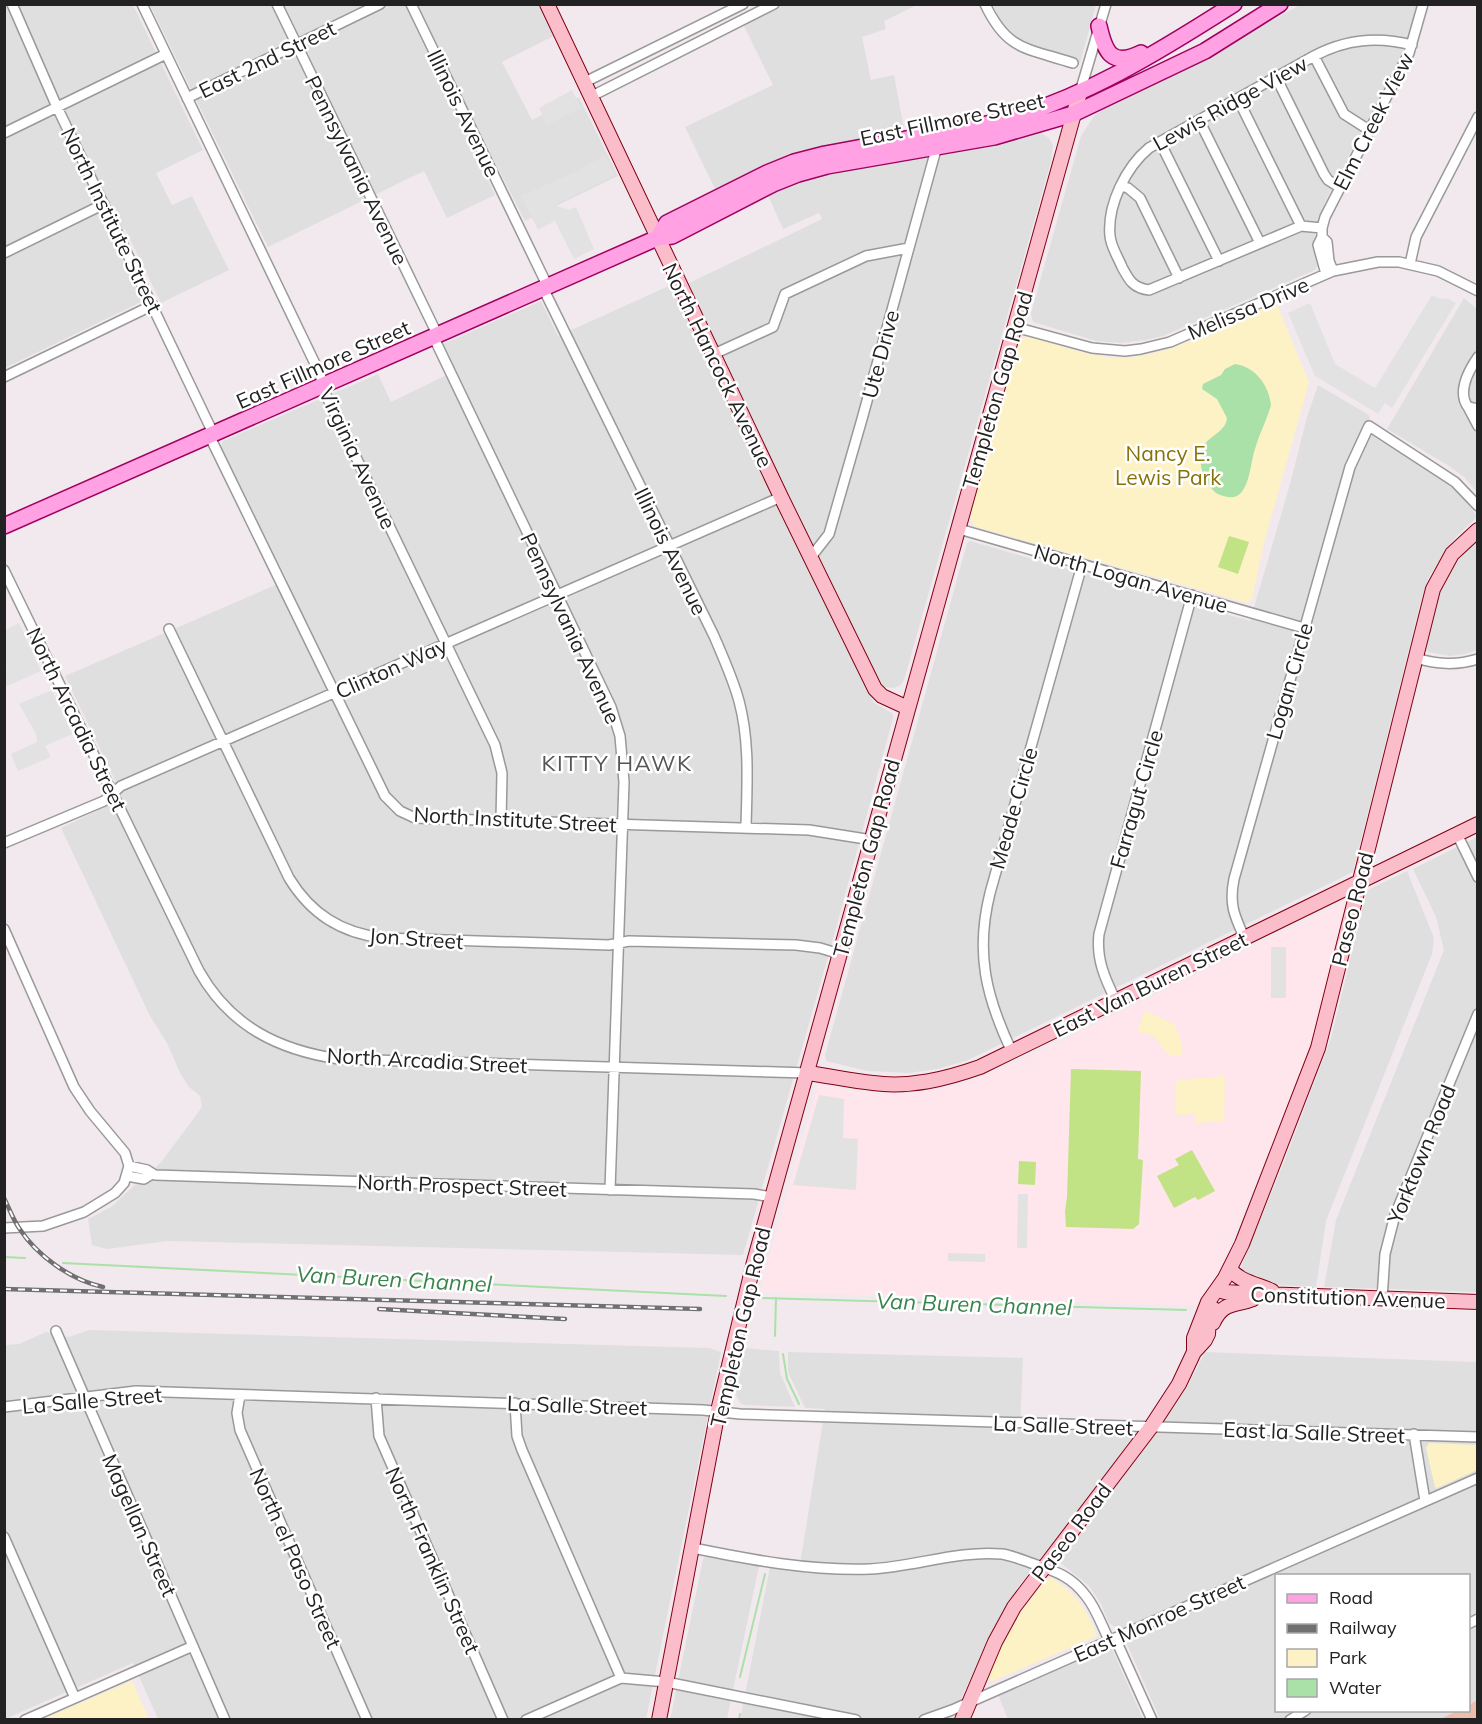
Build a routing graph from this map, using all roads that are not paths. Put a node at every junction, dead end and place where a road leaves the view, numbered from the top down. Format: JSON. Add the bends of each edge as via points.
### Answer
{"nodes":[{"id":1,"x":12,"y":4,"type":"edge"},
{"id":2,"x":142,"y":4,"type":"edge"},
{"id":3,"x":277,"y":4,"type":"edge"},
{"id":4,"x":380,"y":4,"type":"edge"},
{"id":5,"x":411,"y":4,"type":"edge"},
{"id":6,"x":547,"y":4,"type":"edge"},
{"id":7,"x":743,"y":4,"type":"edge"},
{"id":8,"x":774,"y":4,"type":"edge"},
{"id":9,"x":985,"y":4,"type":"edge"},
{"id":10,"x":1106,"y":4,"type":"edge"},
{"id":11,"x":1233,"y":4,"type":"edge"},
{"id":12,"x":1280,"y":4,"type":"edge"},
{"id":13,"x":1423,"y":4,"type":"edge"},
{"id":14,"x":759,"y":8,"type":"edge"},
{"id":15,"x":1099,"y":26,"type":"junction"},
{"id":16,"x":1185,"y":35,"type":"junction"},
{"id":17,"x":1412,"y":45,"type":"junction"},
{"id":18,"x":297,"y":46,"type":"junction"},
{"id":19,"x":166,"y":54,"type":"junction"},
{"id":20,"x":1314,"y":56,"type":"junction"},
{"id":21,"x":1073,"y":63,"type":"dead end"},
{"id":22,"x":1276,"y":77,"type":"junction"},
{"id":23,"x":585,"y":82,"type":"junction"},
{"id":24,"x":1080,"y":92,"type":"junction"},
{"id":25,"x":591,"y":96,"type":"junction"},
{"id":26,"x":188,"y":98,"type":"junction"},
{"id":27,"x":1238,"y":99,"type":"junction"},
{"id":28,"x":57,"y":106,"type":"junction"},
{"id":29,"x":1073,"y":114,"type":"junction"},
{"id":30,"x":1478,"y":117,"type":"edge"},
{"id":31,"x":1199,"y":120,"type":"junction"},
{"id":32,"x":1369,"y":130,"type":"junction"},
{"id":33,"x":4,"y":133,"type":"edge"},
{"id":34,"x":1160,"y":142,"type":"junction"},
{"id":35,"x":937,"y":146,"type":"junction"},
{"id":36,"x":1121,"y":186,"type":"junction"},
{"id":37,"x":1339,"y":187,"type":"junction"},
{"id":38,"x":104,"y":204,"type":"junction"},
{"id":39,"x":1301,"y":226,"type":"junction"},
{"id":40,"x":1322,"y":232,"type":"junction"},
{"id":41,"x":657,"y":238,"type":"junction"},
{"id":42,"x":1260,"y":243,"type":"junction"},
{"id":43,"x":909,"y":248,"type":"junction"},
{"id":44,"x":4,"y":253,"type":"edge"},
{"id":45,"x":1219,"y":261,"type":"junction"},
{"id":46,"x":1410,"y":264,"type":"junction"},
{"id":47,"x":1329,"y":272,"type":"junction"},
{"id":48,"x":1179,"y":278,"type":"junction"},
{"id":49,"x":546,"y":288,"type":"junction"},
{"id":50,"x":1478,"y":291,"type":"edge"},
{"id":51,"x":153,"y":305,"type":"junction"},
{"id":52,"x":1015,"y":327,"type":"junction"},
{"id":53,"x":436,"y":337,"type":"junction"},
{"id":54,"x":714,"y":354,"type":"junction"},
{"id":55,"x":1478,"y":357,"type":"edge"},
{"id":56,"x":4,"y":377,"type":"edge"},
{"id":57,"x":322,"y":386,"type":"junction"},
{"id":58,"x":1473,"y":408,"type":"edge"},
{"id":59,"x":1478,"y":426,"type":"edge"},
{"id":60,"x":212,"y":436,"type":"junction"},
{"id":61,"x":781,"y":497,"type":"junction"},
{"id":62,"x":1478,"y":506,"type":"edge"},
{"id":63,"x":4,"y":526,"type":"edge"},
{"id":64,"x":958,"y":529,"type":"junction"},
{"id":65,"x":1478,"y":530,"type":"edge"},
{"id":66,"x":668,"y":546,"type":"junction"},
{"id":67,"x":811,"y":557,"type":"junction"},
{"id":68,"x":1082,"y":565,"type":"junction"},
{"id":69,"x":4,"y":570,"type":"edge"},
{"id":70,"x":557,"y":596,"type":"junction"},
{"id":71,"x":1192,"y":596,"type":"junction"},
{"id":72,"x":1304,"y":628,"type":"junction"},
{"id":73,"x":169,"y":629,"type":"dead end"},
{"id":74,"x":446,"y":644,"type":"junction"},
{"id":75,"x":1415,"y":658,"type":"junction"},
{"id":76,"x":1478,"y":659,"type":"edge"},
{"id":77,"x":334,"y":693,"type":"junction"},
{"id":78,"x":908,"y":708,"type":"junction"},
{"id":79,"x":222,"y":742,"type":"junction"},
{"id":80,"x":113,"y":793,"type":"junction"},
{"id":81,"x":501,"y":820,"type":"junction"},
{"id":82,"x":622,"y":824,"type":"junction"},
{"id":83,"x":1478,"y":824,"type":"edge"},
{"id":84,"x":746,"y":827,"type":"junction"},
{"id":85,"x":1457,"y":834,"type":"junction"},
{"id":86,"x":872,"y":840,"type":"junction"},
{"id":87,"x":4,"y":843,"type":"edge"},
{"id":88,"x":1478,"y":877,"type":"edge"},
{"id":89,"x":1359,"y":882,"type":"junction"},
{"id":90,"x":4,"y":929,"type":"edge"},
{"id":91,"x":1244,"y":937,"type":"junction"},
{"id":92,"x":619,"y":943,"type":"junction"},
{"id":93,"x":840,"y":954,"type":"junction"},
{"id":94,"x":1116,"y":1001,"type":"junction"},
{"id":95,"x":1478,"y":1014,"type":"edge"},
{"id":96,"x":1012,"y":1052,"type":"junction"},
{"id":97,"x":615,"y":1068,"type":"junction"},
{"id":98,"x":808,"y":1073,"type":"junction"},
{"id":99,"x":128,"y":1171,"type":"junction"},
{"id":100,"x":610,"y":1190,"type":"junction"},
{"id":101,"x":771,"y":1197,"type":"junction"},
{"id":102,"x":4,"y":1228,"type":"edge"},
{"id":103,"x":1230,"y":1269,"type":"junction"},
{"id":104,"x":1218,"y":1290,"type":"junction"},
{"id":105,"x":1263,"y":1294,"type":"junction"},
{"id":106,"x":1283,"y":1295,"type":"junction"},
{"id":107,"x":1382,"y":1299,"type":"junction"},
{"id":108,"x":1478,"y":1302,"type":"edge"},
{"id":109,"x":56,"y":1331,"type":"dead end"},
{"id":110,"x":1208,"y":1334,"type":"junction"},
{"id":111,"x":1194,"y":1353,"type":"junction"},
{"id":112,"x":240,"y":1395,"type":"junction"},
{"id":113,"x":83,"y":1396,"type":"junction"},
{"id":114,"x":376,"y":1398,"type":"junction"},
{"id":115,"x":515,"y":1403,"type":"junction"},
{"id":116,"x":4,"y":1407,"type":"edge"},
{"id":117,"x":718,"y":1411,"type":"junction"},
{"id":118,"x":1151,"y":1427,"type":"junction"},
{"id":119,"x":1414,"y":1434,"type":"junction"},
{"id":120,"x":1478,"y":1437,"type":"edge"},
{"id":121,"x":1478,"y":1478,"type":"edge"},
{"id":122,"x":1425,"y":1501,"type":"junction"},
{"id":123,"x":4,"y":1537,"type":"edge"},
{"id":124,"x":693,"y":1548,"type":"junction"},
{"id":125,"x":1046,"y":1567,"type":"junction"},
{"id":126,"x":1112,"y":1639,"type":"junction"},
{"id":127,"x":193,"y":1646,"type":"junction"},
{"id":128,"x":621,"y":1678,"type":"junction"},
{"id":129,"x":666,"y":1682,"type":"junction"},
{"id":130,"x":75,"y":1698,"type":"junction"},
{"id":131,"x":970,"y":1702,"type":"junction"},
{"id":132,"x":25,"y":1719,"type":"edge"},
{"id":133,"x":225,"y":1719,"type":"edge"},
{"id":134,"x":367,"y":1719,"type":"edge"},
{"id":135,"x":503,"y":1719,"type":"edge"},
{"id":136,"x":526,"y":1719,"type":"edge"},
{"id":137,"x":658,"y":1719,"type":"edge"},
{"id":138,"x":856,"y":1719,"type":"edge"},
{"id":139,"x":924,"y":1719,"type":"edge"},
{"id":140,"x":962,"y":1719,"type":"edge"},
{"id":141,"x":1152,"y":1719,"type":"edge"}],
"edges":[{"from":1,"to":28,"type":"street","name":"North Institute Street"},
{"from":2,"to":19,"type":"street","name":"Virginia Avenue"},
{"from":3,"to":18,"type":"street","name":"Pennsylvania Avenue"},
{"from":4,"to":18,"type":"street","name":"East 2nd Street"},
{"from":5,"to":49,"type":"street","name":"Illinois Avenue"},
{"from":6,"to":23,"type":"street","name":"North Hancock Avenue"},
{"from":7,"to":23,"type":"street"},
{"from":8,"to":14,"type":"street"},
{"from":9,"to":21,"type":"street","via":[[999,30],[1016,45]]},
{"from":10,"to":15,"type":"street","name":"Templeton Gap Road"},
{"from":11,"to":16,"type":"main road","name":"East Fillmore Street"},
{"from":12,"to":29,"type":"main road","name":"East Fillmore Street","via":[[1205,51]]},
{"from":13,"to":17,"type":"street","name":"Elm Creek View"},
{"from":14,"to":25,"type":"street"},
{"from":15,"to":16,"type":"main road","via":[[1107,52],[1122,59]]},
{"from":15,"to":24,"type":"street","name":"Templeton Gap Road"},
{"from":16,"to":24,"type":"main road","name":"East Fillmore Street"},
{"from":17,"to":20,"type":"street","name":"Lewis Ridge View","via":[[1364,39],[1337,45]]},
{"from":17,"to":32,"type":"street","name":"Elm Creek View"},
{"from":18,"to":26,"type":"street","name":"East 2nd Street"},
{"from":18,"to":53,"type":"street","name":"Pennsylvania Avenue"},
{"from":19,"to":26,"type":"street","name":"Virginia Avenue"},
{"from":19,"to":28,"type":"street"},
{"from":20,"to":22,"type":"street","name":"Lewis Ridge View"},
{"from":20,"to":32,"type":"street","via":[[1344,114]]},
{"from":22,"to":27,"type":"street","name":"Lewis Ridge View"},
{"from":22,"to":37,"type":"street","via":[[1324,174]]},
{"from":23,"to":25,"type":"street","name":"North Hancock Avenue"},
{"from":24,"to":29,"type":"street","name":"Templeton Gap Road"},
{"from":24,"to":41,"type":"main road","name":"East Fillmore Street","via":[[996,122],[794,162],[667,223]]},
{"from":25,"to":41,"type":"street","name":"North Hancock Avenue"},
{"from":26,"to":57,"type":"street","name":"Virginia Avenue","via":[[320,374]]},
{"from":27,"to":31,"type":"street","name":"Lewis Ridge View"},
{"from":27,"to":39,"type":"street"},
{"from":28,"to":33,"type":"street"},
{"from":28,"to":38,"type":"street","name":"North Institute Street"},
{"from":29,"to":35,"type":"main road","name":"East Fillmore Street","via":[[994,137]]},
{"from":29,"to":52,"type":"street","name":"Templeton Gap Road"},
{"from":30,"to":46,"type":"street","via":[[1416,237]]},
{"from":31,"to":34,"type":"street","name":"Lewis Ridge View"},
{"from":31,"to":42,"type":"street"},
{"from":32,"to":37,"type":"street","name":"Elm Creek View"},
{"from":34,"to":36,"type":"street","name":"Lewis Ridge View","via":[[1132,164]]},
{"from":34,"to":45,"type":"street"},
{"from":35,"to":41,"type":"main road","name":"East Fillmore Street","via":[[798,174],[672,236]]},
{"from":35,"to":43,"type":"street","name":"Ute Drive"},
{"from":36,"to":48,"type":"street","via":[[1140,198]]},
{"from":36,"to":48,"type":"street","name":"Lewis Ridge View","via":[[1110,235],[1128,278],[1137,287],[1149,290]]},
{"from":37,"to":40,"type":"street","name":"Elm Creek View"},
{"from":38,"to":44,"type":"street"},
{"from":38,"to":51,"type":"street","name":"North Institute Street"},
{"from":39,"to":40,"type":"street","name":"Lewis Ridge View"},
{"from":39,"to":42,"type":"street","name":"Lewis Ridge View"},
{"from":40,"to":47,"type":"street","name":"Elm Creek View","via":[[1318,245]]},
{"from":41,"to":49,"type":"main road","name":"East Fillmore Street"},
{"from":41,"to":54,"type":"street","name":"North Hancock Avenue"},
{"from":42,"to":45,"type":"street","name":"Lewis Ridge View"},
{"from":43,"to":54,"type":"street","via":[[866,256],[785,294],[773,327]]},
{"from":43,"to":67,"type":"street","name":"Ute Drive","via":[[829,534]]},
{"from":45,"to":48,"type":"street","name":"Lewis Ridge View"},
{"from":46,"to":47,"type":"street","name":"Melissa Drive","via":[[1378,262]]},
{"from":46,"to":50,"type":"street","name":"Melissa Drive","via":[[1438,271]]},
{"from":47,"to":52,"type":"street","name":"Melissa Drive","via":[[1170,342],[1142,349],[1092,348]]},
{"from":49,"to":53,"type":"main road","name":"East Fillmore Street"},
{"from":49,"to":66,"type":"street","name":"Illinois Avenue"},
{"from":51,"to":56,"type":"street"},
{"from":51,"to":60,"type":"street","name":"North Institute Street"},
{"from":52,"to":64,"type":"street","name":"Templeton Gap Road"},
{"from":53,"to":57,"type":"main road","name":"East Fillmore Street"},
{"from":53,"to":70,"type":"street","name":"Pennsylvania Avenue"},
{"from":54,"to":61,"type":"street","name":"North Hancock Avenue"},
{"from":55,"to":58,"type":"street","via":[[1465,382],[1464,398]]},
{"from":57,"to":60,"type":"main road","name":"East Fillmore Street"},
{"from":57,"to":74,"type":"street","name":"Virginia Avenue"},
{"from":58,"to":59,"type":"street"},
{"from":60,"to":63,"type":"main road","name":"East Fillmore Street"},
{"from":60,"to":77,"type":"street","name":"North Institute Street"},
{"from":61,"to":66,"type":"street","name":"Clinton Way"},
{"from":61,"to":67,"type":"street","name":"North Hancock Avenue"},
{"from":62,"to":72,"type":"street","name":"Logan Circle","via":[[1455,482],[1369,426],[1350,467]]},
{"from":64,"to":68,"type":"street","name":"North Logan Avenue"},
{"from":64,"to":78,"type":"street","name":"Templeton Gap Road"},
{"from":65,"to":75,"type":"street","name":"Paseo Road","via":[[1460,544],[1444,565],[1433,589]]},
{"from":66,"to":70,"type":"street","name":"Clinton Way"},
{"from":66,"to":84,"type":"street","name":"Illinois Avenue","via":[[714,636],[739,701],[747,750]]},
{"from":67,"to":78,"type":"street","name":"North Hancock Avenue","via":[[875,689]]},
{"from":68,"to":71,"type":"street","name":"North Logan Avenue"},
{"from":68,"to":96,"type":"street","name":"Meade Circle","via":[[982,929],[986,983],[995,1016]]},
{"from":69,"to":80,"type":"street","name":"North Arcadia Street"},
{"from":70,"to":74,"type":"street","name":"Clinton Way"},
{"from":70,"to":82,"type":"street","name":"Pennsylvania Avenue","via":[[618,729],[624,765]]},
{"from":71,"to":72,"type":"street","name":"North Logan Avenue"},
{"from":71,"to":94,"type":"street","name":"Farragut Circle","via":[[1099,934],[1097,948],[1103,973]]},
{"from":72,"to":91,"type":"street","name":"Logan Circle","via":[[1234,879],[1232,911]]},
{"from":73,"to":79,"type":"street","name":"Jon Street"},
{"from":74,"to":77,"type":"street","name":"Clinton Way"},
{"from":74,"to":81,"type":"street","name":"Virginia Avenue","via":[[499,756]]},
{"from":75,"to":76,"type":"street","via":[[1447,665]]},
{"from":75,"to":89,"type":"street","name":"Paseo Road"},
{"from":77,"to":79,"type":"street","name":"Clinton Way"},
{"from":77,"to":81,"type":"street","name":"North Institute Street","via":[[385,796],[396,809],[415,818]]},
{"from":78,"to":86,"type":"street","name":"Templeton Gap Road"},
{"from":79,"to":80,"type":"street","name":"Clinton Way","via":[[119,786]]},
{"from":79,"to":92,"type":"street","name":"Jon Street","via":[[289,878],[308,904],[335,925],[383,938]]},
{"from":80,"to":87,"type":"street","name":"Clinton Way","via":[[104,801]]},
{"from":80,"to":97,"type":"street","name":"North Arcadia Street","via":[[206,983],[239,1019],[275,1042],[339,1059]]},
{"from":81,"to":82,"type":"street","name":"North Institute Street"},
{"from":82,"to":84,"type":"street","name":"North Institute Street"},
{"from":82,"to":92,"type":"street","name":"Pennsylvania Avenue"},
{"from":83,"to":85,"type":"street","name":"East Van Buren Street"},
{"from":84,"to":86,"type":"street","name":"North Institute Street","via":[[810,830]]},
{"from":85,"to":88,"type":"street"},
{"from":85,"to":89,"type":"street","name":"East Van Buren Street"},
{"from":86,"to":93,"type":"street","name":"Templeton Gap Road"},
{"from":89,"to":91,"type":"street","name":"East Van Buren Street"},
{"from":89,"to":103,"type":"street","name":"Paseo Road","via":[[1318,1048]]},
{"from":90,"to":99,"type":"street","via":[[74,1087],[125,1153]]},
{"from":91,"to":94,"type":"street","name":"East Van Buren Street"},
{"from":92,"to":93,"type":"street","name":"Jon Street","via":[[796,945]]},
{"from":92,"to":97,"type":"street","name":"Pennsylvania Avenue"},
{"from":93,"to":98,"type":"street","name":"Templeton Gap Road"},
{"from":94,"to":96,"type":"street","name":"East Van Buren Street"},
{"from":95,"to":107,"type":"street","name":"Yorktown Road","via":[[1395,1215],[1385,1254]]},
{"from":96,"to":98,"type":"street","name":"East Van Buren Street","via":[[957,1075],[922,1082],[874,1083]]},
{"from":97,"to":98,"type":"street","name":"North Arcadia Street"},
{"from":97,"to":100,"type":"street","name":"Pennsylvania Avenue"},
{"from":98,"to":101,"type":"street","name":"Templeton Gap Road"},
{"from":99,"to":100,"type":"street","name":"North Prospect Street","via":[[144,1179],[152,1174]]},
{"from":99,"to":102,"type":"street","via":[[115,1193],[84,1212],[43,1227]]},
{"from":100,"to":101,"type":"street","name":"North Prospect Street"},
{"from":101,"to":117,"type":"street","name":"Templeton Gap Road"},
{"from":103,"to":104,"type":"street","name":"Paseo Road"},
{"from":103,"to":106,"type":"street","via":[[1248,1282]]},
{"from":104,"to":105,"type":"street","name":"Constitution Avenue"},
{"from":104,"to":110,"type":"street","name":"Paseo Road"},
{"from":104,"to":111,"type":"street","name":"Paseo Road","via":[[1208,1302],[1194,1338]]},
{"from":105,"to":106,"type":"street","name":"Constitution Avenue"},
{"from":105,"to":110,"type":"street","via":[[1224,1308]]},
{"from":106,"to":107,"type":"street","name":"Constitution Avenue"},
{"from":107,"to":108,"type":"street","name":"Constitution Avenue"},
{"from":109,"to":113,"type":"street","name":"Magellan Street"},
{"from":110,"to":111,"type":"street","name":"Paseo Road"},
{"from":111,"to":118,"type":"street","name":"Paseo Road"},
{"from":112,"to":113,"type":"street","name":"La Salle Street","via":[[136,1391]]},
{"from":112,"to":114,"type":"street","name":"La Salle Street"},
{"from":112,"to":134,"type":"street","name":"North el Paso Street","via":[[240,1430]]},
{"from":113,"to":116,"type":"street","name":"La Salle Street"},
{"from":113,"to":127,"type":"street","name":"Magellan Street"},
{"from":114,"to":115,"type":"street","name":"La Salle Street"},
{"from":114,"to":135,"type":"street","name":"North Franklin Street","via":[[379,1436]]},
{"from":115,"to":117,"type":"street","name":"La Salle Street"},
{"from":115,"to":128,"type":"street","via":[[522,1450]]},
{"from":117,"to":118,"type":"street","name":"La Salle Street"},
{"from":117,"to":124,"type":"street","name":"Templeton Gap Road"},
{"from":118,"to":119,"type":"street","name":"East la Salle Street"},
{"from":118,"to":125,"type":"street","name":"Paseo Road"},
{"from":119,"to":120,"type":"street","name":"East la Salle Street"},
{"from":119,"to":122,"type":"street"},
{"from":121,"to":122,"type":"street","name":"East Monroe Street"},
{"from":122,"to":126,"type":"street","name":"East Monroe Street"},
{"from":123,"to":130,"type":"street"},
{"from":124,"to":125,"type":"street","via":[[813,1568],[880,1568],[990,1554]]},
{"from":124,"to":129,"type":"street","name":"Templeton Gap Road"},
{"from":125,"to":126,"type":"street","via":[[1060,1573],[1086,1595]]},
{"from":125,"to":131,"type":"street","name":"Paseo Road","via":[[1014,1607]]},
{"from":126,"to":131,"type":"street","name":"East Monroe Street"},
{"from":126,"to":141,"type":"street"},
{"from":127,"to":130,"type":"street"},
{"from":127,"to":133,"type":"street","name":"Magellan Street"},
{"from":128,"to":129,"type":"street"},
{"from":128,"to":136,"type":"street"},
{"from":129,"to":137,"type":"street","name":"Templeton Gap Road"},
{"from":129,"to":138,"type":"street"},
{"from":130,"to":132,"type":"street"},
{"from":131,"to":139,"type":"street","name":"East Monroe Street"},
{"from":131,"to":140,"type":"street","name":"Paseo Road"}]}
